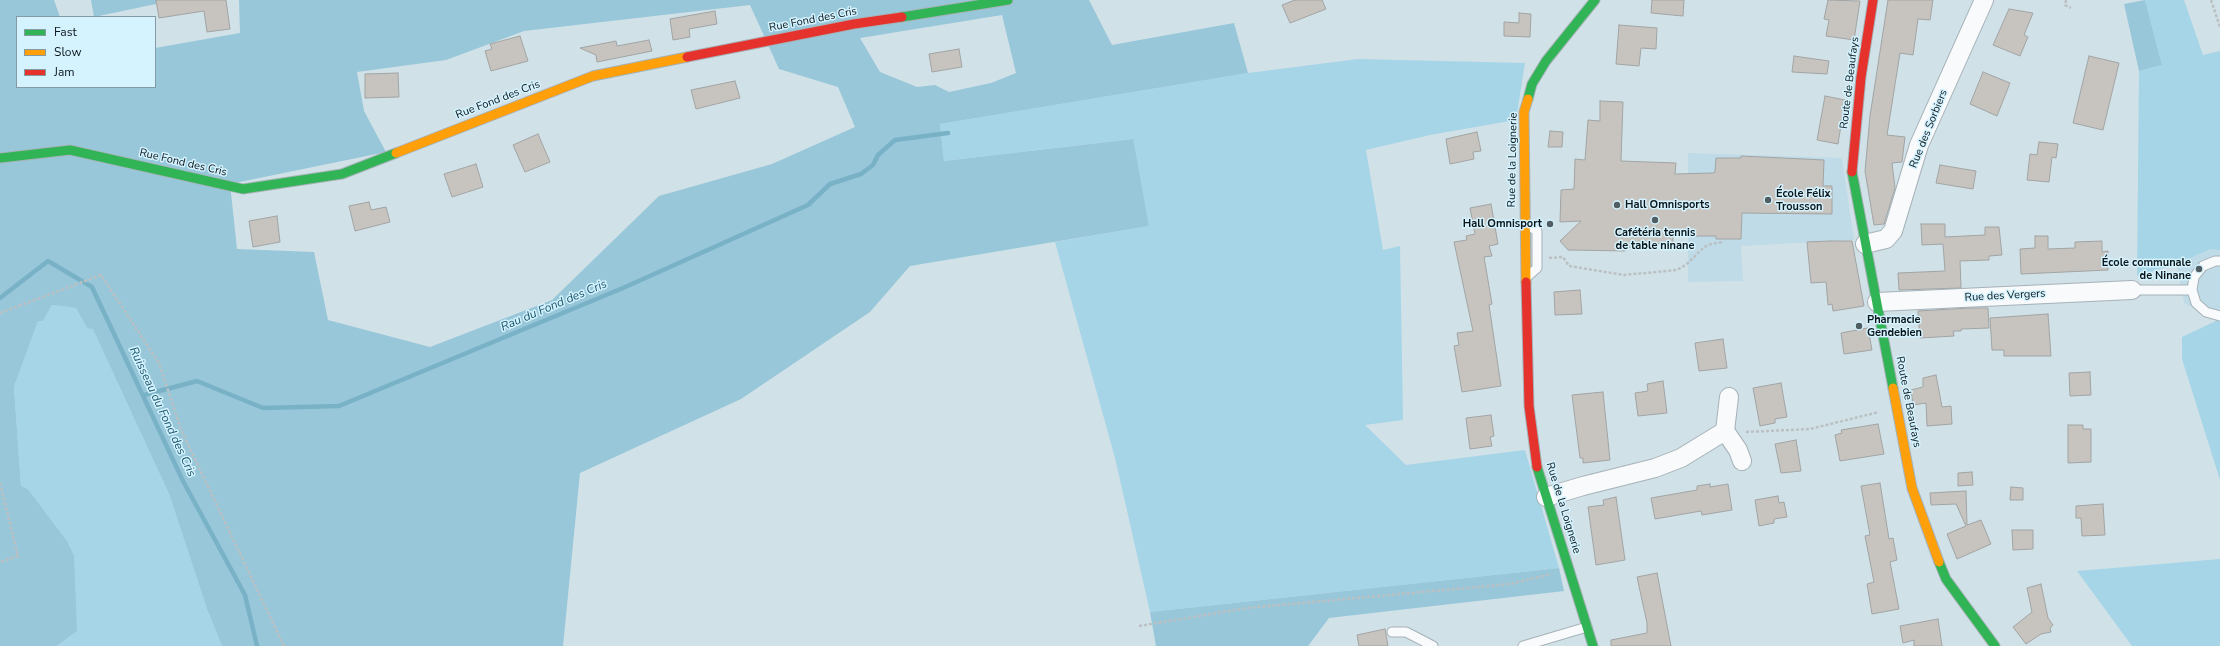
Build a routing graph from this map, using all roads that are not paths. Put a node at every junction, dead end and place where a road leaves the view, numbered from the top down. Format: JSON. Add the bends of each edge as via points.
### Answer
{"nodes":[{"id":1,"x":1008,"y":0,"type":"edge"},
{"id":2,"x":1873,"y":0,"type":"edge"},
{"id":3,"x":1984,"y":0,"type":"edge"},
{"id":4,"x":1593,"y":2,"type":"edge"},
{"id":5,"x":0,"y":158,"type":"edge"},
{"id":6,"x":1524,"y":222,"type":"junction"},
{"id":7,"x":1866,"y":244,"type":"junction"},
{"id":8,"x":2220,"y":261,"type":"edge"},
{"id":9,"x":1526,"y":278,"type":"junction"},
{"id":10,"x":2132,"y":290,"type":"joint"},
{"id":11,"x":2192,"y":290,"type":"junction"},
{"id":12,"x":1877,"y":302,"type":"junction"},
{"id":13,"x":2220,"y":316,"type":"edge"},
{"id":14,"x":1729,"y":397,"type":"dead end"},
{"id":15,"x":1725,"y":431,"type":"junction"},
{"id":16,"x":1742,"y":461,"type":"dead end"},
{"id":17,"x":1546,"y":497,"type":"junction"},
{"id":18,"x":1587,"y":627,"type":"junction"},
{"id":19,"x":1392,"y":632,"type":"dead end"},
{"id":20,"x":1433,"y":646,"type":"edge"},
{"id":21,"x":1523,"y":646,"type":"edge"},
{"id":22,"x":1593,"y":646,"type":"edge"},
{"id":23,"x":1995,"y":646,"type":"edge"}],
"edges":[{"from":1,"to":5,"type":"street","name":"Rue Fond des Cris","via":[[854,24],[594,76],[342,174],[243,189],[70,150]]},
{"from":2,"to":7,"type":"street","name":"Route de Beaufays","via":[[1861,77],[1852,176]]},
{"from":3,"to":7,"type":"street","name":"Rue des Sorbiers","via":[[1919,146],[1893,231],[1886,239]]},
{"from":4,"to":6,"type":"street","name":"Rue de la Loignerie","via":[[1546,61],[1532,84],[1524,112]]},
{"from":6,"to":9,"type":"street","name":"Rue de la Loignerie"},
{"from":6,"to":9,"type":"lane","name":"Rue de la Loignerie","via":[[1537,231],[1537,268]]},
{"from":7,"to":12,"type":"street","name":"Route de Beaufays"},
{"from":8,"to":11,"type":"lane","via":[[2215,260],[2203,266],[2194,276]]},
{"from":9,"to":17,"type":"street","name":"Rue de la Loignerie","via":[[1529,406],[1533,446],[1539,478]]},
{"from":10,"to":11,"type":"lane"},
{"from":10,"to":12,"type":"street","name":"Rue des Vergers"},
{"from":11,"to":13,"type":"lane","via":[[2196,303],[2206,312]]},
{"from":12,"to":23,"type":"street","name":"Route de Beaufays","via":[[1912,488],[1946,579]]},
{"from":14,"to":15,"type":"street"},
{"from":15,"to":16,"type":"street"},
{"from":15,"to":17,"type":"street","via":[[1681,458],[1655,468]]},
{"from":17,"to":18,"type":"street","name":"Rue de la Loignerie"},
{"from":18,"to":21,"type":"lane"},
{"from":18,"to":22,"type":"street","name":"Rue de la Loignerie"},
{"from":19,"to":20,"type":"lane","via":[[1406,632]]}]}
